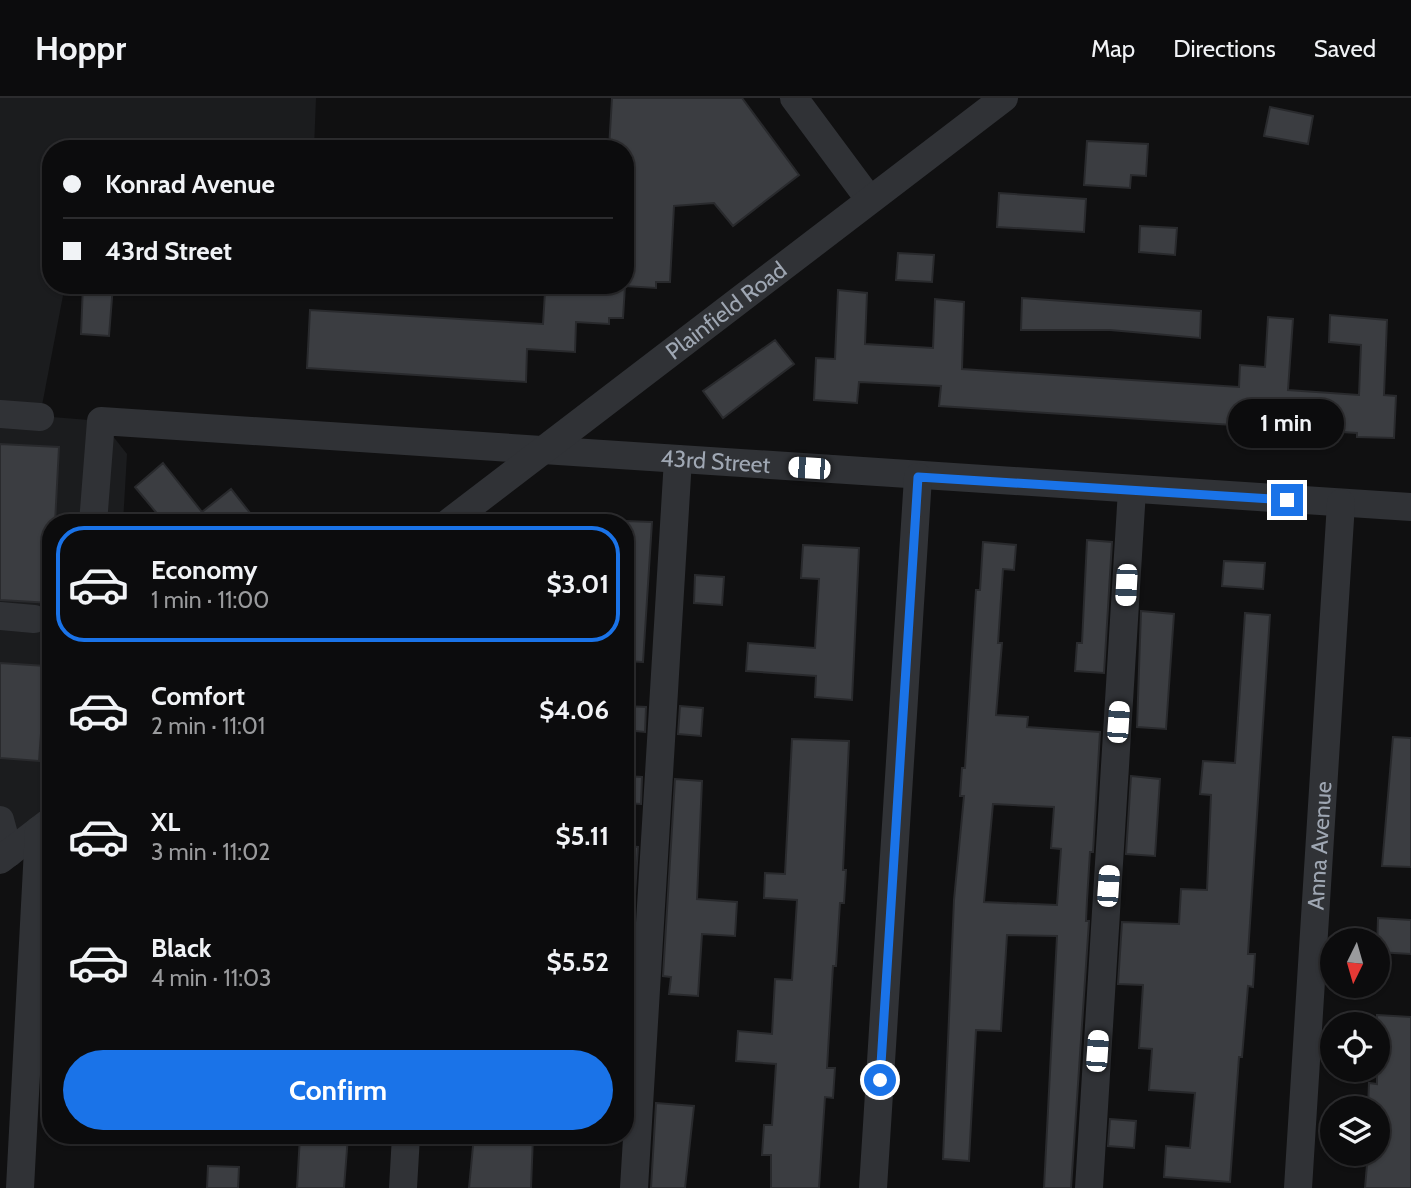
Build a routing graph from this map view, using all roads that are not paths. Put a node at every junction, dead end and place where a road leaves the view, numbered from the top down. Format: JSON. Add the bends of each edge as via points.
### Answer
{"nodes":[{"id":1,"x":793,"y":98,"type":"edge"},
{"id":2,"x":1004,"y":98,"type":"edge"},
{"id":3,"x":869,"y":198,"type":"junction"},
{"id":4,"x":0,"y":414,"type":"edge"},
{"id":5,"x":40,"y":417,"type":"dead end"},
{"id":6,"x":544,"y":449,"type":"junction"},
{"id":7,"x":678,"y":459,"type":"junction"},
{"id":8,"x":918,"y":477,"type":"junction"},
{"id":9,"x":1132,"y":490,"type":"junction"},
{"id":10,"x":1341,"y":503,"type":"junction"},
{"id":11,"x":1411,"y":507,"type":"edge"},
{"id":12,"x":94,"y":514,"type":"edge"},
{"id":13,"x":461,"y":514,"type":"edge"},
{"id":14,"x":0,"y":616,"type":"edge"},
{"id":15,"x":34,"y":620,"type":"dead end"},
{"id":16,"x":0,"y":820,"type":"edge"},
{"id":17,"x":42,"y":828,"type":"edge"},
{"id":18,"x":4,"y":856,"type":"edge"},
{"id":19,"x":42,"y":869,"type":"edge"},
{"id":20,"x":406,"y":1144,"type":"edge"},
{"id":21,"x":20,"y":1188,"type":"edge"},
{"id":22,"x":403,"y":1188,"type":"edge"},
{"id":23,"x":634,"y":1188,"type":"edge"},
{"id":24,"x":873,"y":1188,"type":"edge"},
{"id":25,"x":1089,"y":1188,"type":"edge"},
{"id":26,"x":1298,"y":1188,"type":"edge"}],
"edges":[{"from":1,"to":3,"type":"street"},
{"from":2,"to":3,"type":"street","name":"Plainfield Road"},
{"from":3,"to":6,"type":"street","name":"Plainfield Road"},
{"from":4,"to":5,"type":"street"},
{"from":6,"to":7,"type":"street","name":"43rd Street"},
{"from":6,"to":12,"type":"street","name":"43rd Street","via":[[101,421]]},
{"from":6,"to":13,"type":"street","name":"Plainfield Road"},
{"from":7,"to":8,"type":"street","name":"43rd Street"},
{"from":7,"to":23,"type":"street"},
{"from":8,"to":9,"type":"street","name":"43rd Street"},
{"from":8,"to":24,"type":"street"},
{"from":9,"to":10,"type":"street","name":"43rd Street"},
{"from":9,"to":25,"type":"street"},
{"from":10,"to":11,"type":"street","name":"43rd Street"},
{"from":10,"to":26,"type":"street","name":"Anna Avenue"},
{"from":14,"to":15,"type":"street"},
{"from":16,"to":18,"type":"street"},
{"from":17,"to":18,"type":"street"},
{"from":19,"to":21,"type":"street"},
{"from":20,"to":22,"type":"street"}]}
